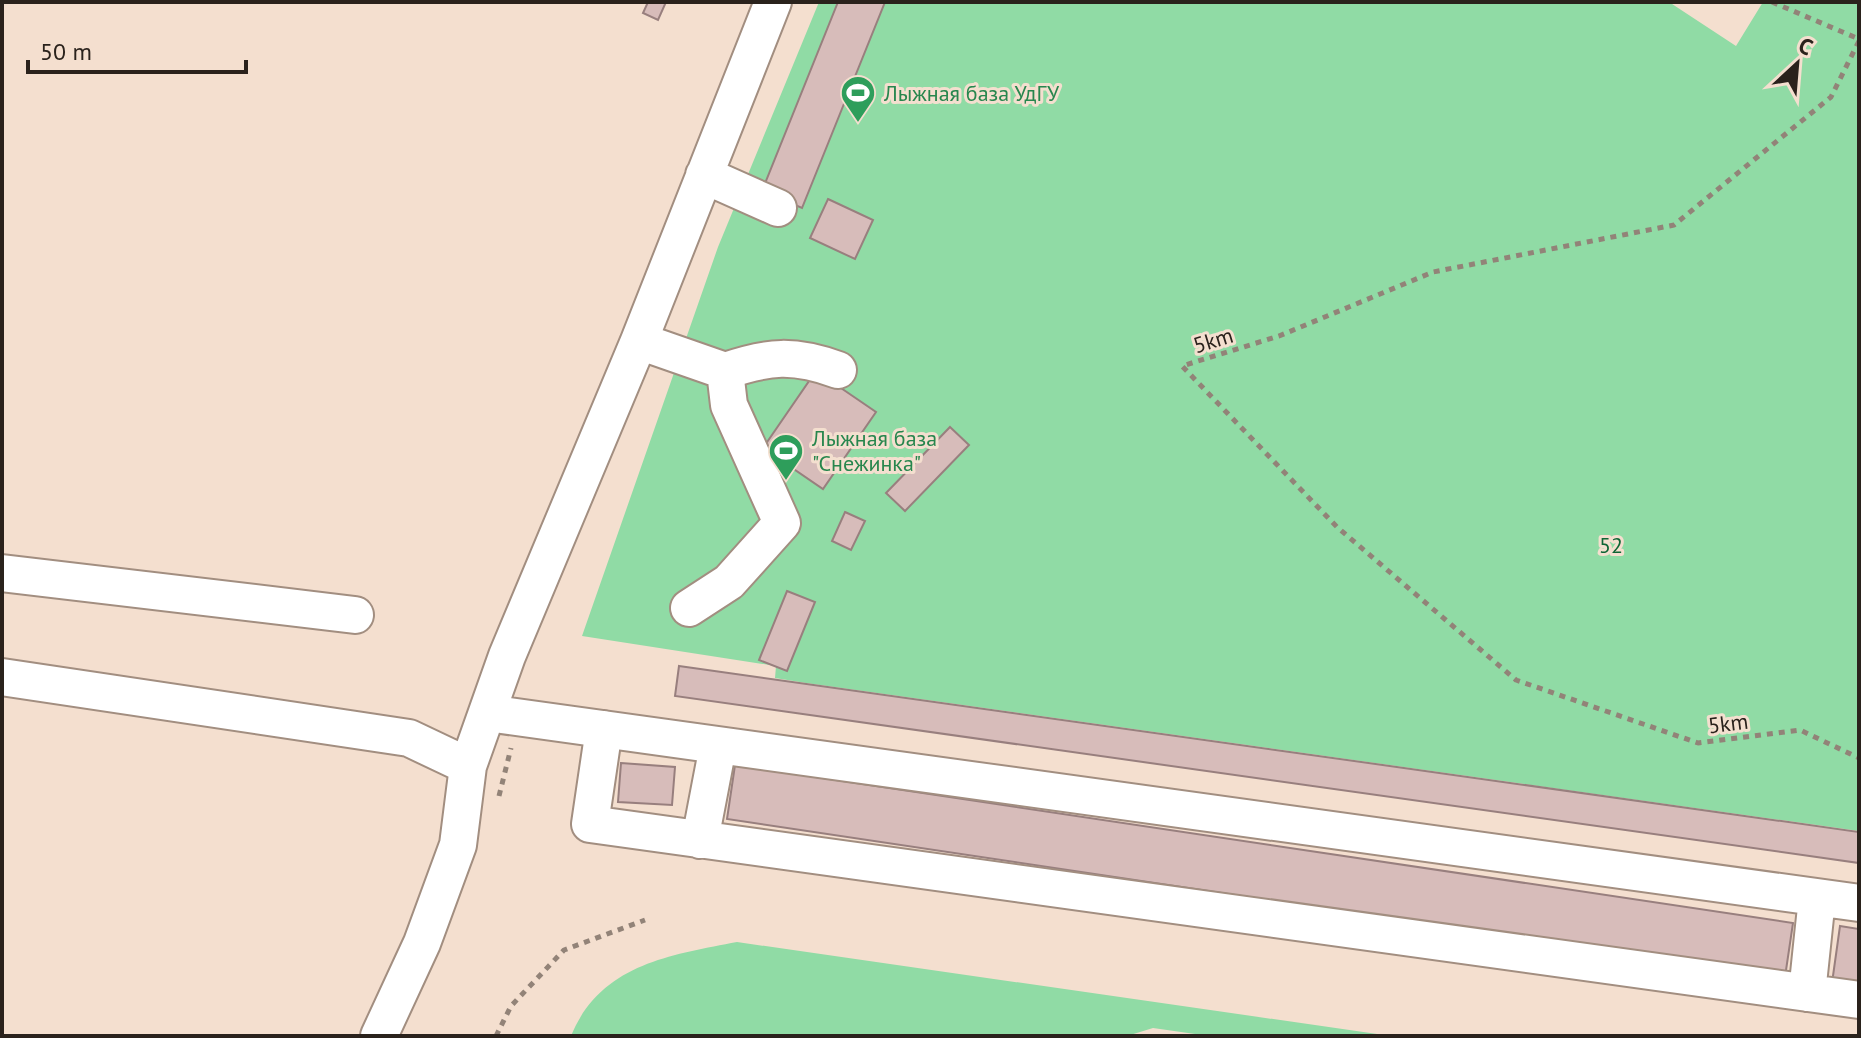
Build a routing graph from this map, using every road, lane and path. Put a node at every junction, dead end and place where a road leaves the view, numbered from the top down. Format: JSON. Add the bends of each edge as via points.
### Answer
{"nodes":[{"id":1,"x":773,"y":2,"type":"edge"},
{"id":2,"x":1772,"y":2,"type":"edge"},
{"id":3,"x":1859,"y":40,"type":"edge"},
{"id":4,"x":704,"y":175,"type":"junction"},
{"id":5,"x":778,"y":208,"type":"dead end"},
{"id":6,"x":639,"y":341,"type":"junction"},
{"id":7,"x":838,"y":370,"type":"dead end"},
{"id":8,"x":725,"y":371,"type":"junction"},
{"id":9,"x":2,"y":573,"type":"edge"},
{"id":10,"x":689,"y":608,"type":"dead end"},
{"id":11,"x":355,"y":615,"type":"dead end"},
{"id":12,"x":2,"y":677,"type":"edge"},
{"id":13,"x":487,"y":713,"type":"junction"},
{"id":14,"x":604,"y":729,"type":"junction"},
{"id":15,"x":718,"y":746,"type":"junction"},
{"id":16,"x":1859,"y":758,"type":"edge"},
{"id":17,"x":468,"y":766,"type":"junction"},
{"id":18,"x":700,"y":840,"type":"junction"},
{"id":19,"x":1817,"y":898,"type":"junction"},
{"id":20,"x":1859,"y":903,"type":"edge"},
{"id":21,"x":645,"y":920,"type":"dead end"},
{"id":22,"x":1807,"y":993,"type":"junction"},
{"id":23,"x":1859,"y":1000,"type":"edge"},
{"id":24,"x":379,"y":1036,"type":"edge"},
{"id":25,"x":496,"y":1036,"type":"edge"}],
"edges":[{"from":1,"to":4,"type":"street"},
{"from":2,"to":3,"type":"path"},
{"from":3,"to":16,"type":"path","name":"5km","via":[[1831,97],[1674,225],[1433,272],[1279,336],[1182,366],[1337,527],[1516,680],[1698,743],[1800,730]]},
{"from":4,"to":5,"type":"street"},
{"from":4,"to":6,"type":"street"},
{"from":6,"to":8,"type":"street"},
{"from":6,"to":13,"type":"street"},
{"from":7,"to":8,"type":"street","via":[[810,360],[765,358]]},
{"from":8,"to":10,"type":"street","via":[[729,405],[782,523],[729,582]]},
{"from":9,"to":11,"type":"street"},
{"from":12,"to":17,"type":"street","via":[[409,738]]},
{"from":13,"to":14,"type":"street"},
{"from":13,"to":17,"type":"street"},
{"from":14,"to":15,"type":"street"},
{"from":14,"to":18,"type":"street","via":[[590,824]]},
{"from":15,"to":18,"type":"street"},
{"from":15,"to":19,"type":"street"},
{"from":17,"to":24,"type":"street","via":[[458,845],[422,943]]},
{"from":18,"to":22,"type":"street"},
{"from":19,"to":20,"type":"street"},
{"from":19,"to":22,"type":"street"},
{"from":21,"to":25,"type":"path","via":[[564,950],[511,1006]]},
{"from":22,"to":23,"type":"street"}]}
